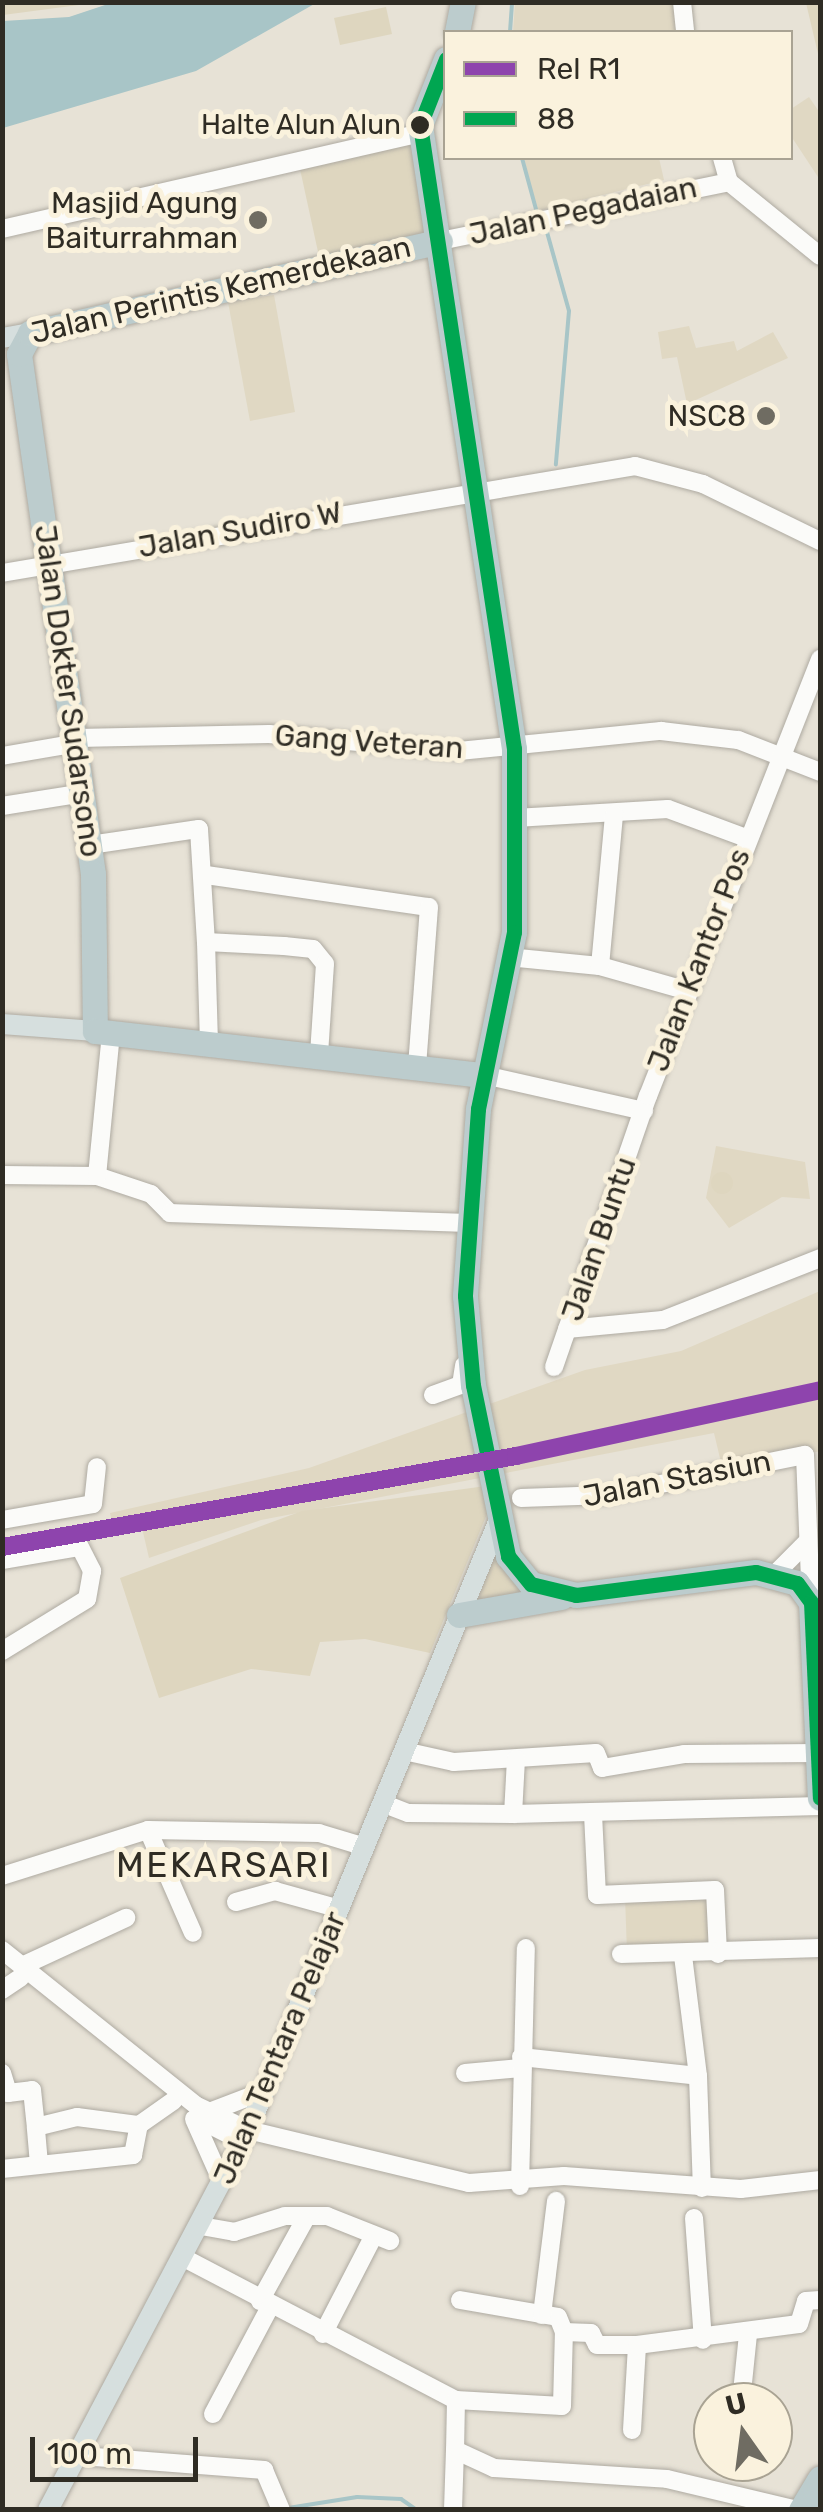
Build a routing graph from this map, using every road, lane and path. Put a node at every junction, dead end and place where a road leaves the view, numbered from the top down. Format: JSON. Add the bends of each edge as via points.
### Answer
{"nodes":[{"id":1,"x":463,"y":2,"type":"edge"},
{"id":2,"x":682,"y":2,"type":"edge"},
{"id":3,"x":457,"y":30,"type":"edge"},
{"id":4,"x":685,"y":30,"type":"edge"},
{"id":5,"x":443,"y":68,"type":"edge"},
{"id":6,"x":418,"y":137,"type":"junction"},
{"id":7,"x":723,"y":160,"type":"edge"},
{"id":8,"x":729,"y":182,"type":"junction"},
{"id":9,"x":2,"y":230,"type":"edge"},
{"id":10,"x":440,"y":241,"type":"junction"},
{"id":11,"x":820,"y":256,"type":"edge"},
{"id":12,"x":14,"y":341,"type":"edge"},
{"id":13,"x":478,"y":488,"type":"junction"},
{"id":14,"x":820,"y":541,"type":"edge"},
{"id":15,"x":50,"y":564,"type":"junction"},
{"id":16,"x":2,"y":573,"type":"edge"},
{"id":17,"x":820,"y":659,"type":"edge"},
{"id":18,"x":77,"y":741,"type":"junction"},
{"id":19,"x":514,"y":749,"type":"junction"},
{"id":20,"x":2,"y":756,"type":"edge"},
{"id":21,"x":777,"y":756,"type":"junction"},
{"id":22,"x":820,"y":772,"type":"edge"},
{"id":23,"x":83,"y":792,"type":"junction"},
{"id":24,"x":2,"y":806,"type":"edge"},
{"id":25,"x":614,"y":815,"type":"junction"},
{"id":26,"x":516,"y":818,"type":"junction"},
{"id":27,"x":746,"y":838,"type":"junction"},
{"id":28,"x":90,"y":844,"type":"junction"},
{"id":29,"x":206,"y":875,"type":"junction"},
{"id":30,"x":206,"y":942,"type":"junction"},
{"id":31,"x":508,"y":957,"type":"junction"},
{"id":32,"x":600,"y":966,"type":"junction"},
{"id":33,"x":688,"y":991,"type":"junction"},
{"id":34,"x":2,"y":1024,"type":"edge"},
{"id":35,"x":103,"y":1032,"type":"junction"},
{"id":36,"x":209,"y":1044,"type":"junction"},
{"id":37,"x":319,"y":1055,"type":"junction"},
{"id":38,"x":417,"y":1066,"type":"junction"},
{"id":39,"x":484,"y":1075,"type":"junction"},
{"id":40,"x":644,"y":1111,"type":"junction"},
{"id":41,"x":2,"y":1176,"type":"edge"},
{"id":42,"x":97,"y":1176,"type":"junction"},
{"id":43,"x":467,"y":1227,"type":"junction"},
{"id":44,"x":820,"y":1258,"type":"edge"},
{"id":45,"x":568,"y":1330,"type":"junction"},
{"id":46,"x":554,"y":1366,"type":"dead end"},
{"id":47,"x":433,"y":1396,"type":"dead end"},
{"id":48,"x":97,"y":1467,"type":"dead end"},
{"id":49,"x":521,"y":1498,"type":"dead end"},
{"id":50,"x":501,"y":1515,"type":"junction"},
{"id":51,"x":2,"y":1520,"type":"edge"},
{"id":52,"x":808,"y":1541,"type":"junction"},
{"id":53,"x":2,"y":1560,"type":"edge"},
{"id":54,"x":776,"y":1573,"type":"junction"},
{"id":55,"x":576,"y":1595,"type":"junction"},
{"id":56,"x":811,"y":1602,"type":"junction"},
{"id":57,"x":459,"y":1615,"type":"junction"},
{"id":58,"x":2,"y":1651,"type":"edge"},
{"id":59,"x":820,"y":1745,"type":"edge"},
{"id":60,"x":404,"y":1751,"type":"junction"},
{"id":61,"x":819,"y":1753,"type":"edge"},
{"id":62,"x":516,"y":1759,"type":"junction"},
{"id":63,"x":820,"y":1802,"type":"edge"},
{"id":64,"x":382,"y":1803,"type":"junction"},
{"id":65,"x":513,"y":1814,"type":"junction"},
{"id":66,"x":592,"y":1814,"type":"junction"},
{"id":67,"x":148,"y":1830,"type":"junction"},
{"id":68,"x":365,"y":1847,"type":"junction"},
{"id":69,"x":2,"y":1876,"type":"edge"},
{"id":70,"x":236,"y":1902,"type":"dead end"},
{"id":71,"x":340,"y":1909,"type":"junction"},
{"id":72,"x":126,"y":1918,"type":"dead end"},
{"id":73,"x":193,"y":1934,"type":"dead end"},
{"id":74,"x":526,"y":1948,"type":"dead end"},
{"id":75,"x":820,"y":1948,"type":"edge"},
{"id":76,"x":2,"y":1950,"type":"edge"},
{"id":77,"x":621,"y":1954,"type":"dead end"},
{"id":78,"x":718,"y":1954,"type":"junction"},
{"id":79,"x":683,"y":1956,"type":"junction"},
{"id":80,"x":2,"y":1964,"type":"edge"},
{"id":81,"x":21,"y":1972,"type":"junction"},
{"id":82,"x":2,"y":1990,"type":"edge"},
{"id":83,"x":87,"y":2026,"type":"junction"},
{"id":84,"x":521,"y":2062,"type":"junction"},
{"id":85,"x":2,"y":2073,"type":"edge"},
{"id":86,"x":465,"y":2073,"type":"dead end"},
{"id":87,"x":698,"y":2076,"type":"junction"},
{"id":88,"x":264,"y":2091,"type":"junction"},
{"id":89,"x":174,"y":2101,"type":"junction"},
{"id":90,"x":195,"y":2111,"type":"junction"},
{"id":91,"x":139,"y":2125,"type":"junction"},
{"id":92,"x":36,"y":2127,"type":"junction"},
{"id":93,"x":245,"y":2136,"type":"junction"},
{"id":94,"x":39,"y":2164,"type":"junction"},
{"id":95,"x":2,"y":2168,"type":"edge"},
{"id":96,"x":820,"y":2180,"type":"edge"},
{"id":97,"x":222,"y":2182,"type":"junction"},
{"id":98,"x":520,"y":2186,"type":"junction"},
{"id":99,"x":702,"y":2188,"type":"junction"},
{"id":100,"x":556,"y":2201,"type":"dead end"},
{"id":101,"x":308,"y":2216,"type":"junction"},
{"id":102,"x":694,"y":2218,"type":"dead end"},
{"id":103,"x":201,"y":2226,"type":"junction"},
{"id":104,"x":184,"y":2258,"type":"junction"},
{"id":105,"x":460,"y":2300,"type":"dead end"},
{"id":106,"x":820,"y":2300,"type":"edge"},
{"id":107,"x":265,"y":2303,"type":"junction"},
{"id":108,"x":542,"y":2314,"type":"junction"},
{"id":109,"x":564,"y":2332,"type":"junction"},
{"id":110,"x":323,"y":2334,"type":"junction"},
{"id":111,"x":748,"y":2334,"type":"junction"},
{"id":112,"x":703,"y":2340,"type":"junction"},
{"id":113,"x":636,"y":2346,"type":"junction"},
{"id":114,"x":743,"y":2382,"type":"edge"},
{"id":115,"x":456,"y":2400,"type":"junction"},
{"id":116,"x":213,"y":2414,"type":"dead end"},
{"id":117,"x":632,"y":2430,"type":"dead end"},
{"id":118,"x":455,"y":2450,"type":"junction"},
{"id":119,"x":82,"y":2456,"type":"junction"},
{"id":120,"x":811,"y":2495,"type":"edge"},
{"id":121,"x":280,"y":2507,"type":"edge"},
{"id":122,"x":48,"y":2510,"type":"edge"},
{"id":123,"x":453,"y":2510,"type":"edge"}],
"edges":[{"from":1,"to":3,"type":"highway"},
{"from":2,"to":4,"type":"street"},
{"from":5,"to":6,"type":"highway"},
{"from":6,"to":9,"type":"street"},
{"from":6,"to":10,"type":"highway"},
{"from":7,"to":8,"type":"street"},
{"from":8,"to":10,"type":"street","name":"Jalan Pegadaian"},
{"from":8,"to":11,"type":"street","name":"Jalan Pegadaian"},
{"from":10,"to":12,"type":"highway","name":"Jalan Perintis Kemerdekaan"},
{"from":10,"to":13,"type":"highway"},
{"from":12,"to":15,"type":"highway","name":"Jalan Dokter Sudarsono"},
{"from":13,"to":14,"type":"street","name":"Jalan Sudiro W","via":[[661,468]]},
{"from":13,"to":15,"type":"street","name":"Jalan Sudiro W"},
{"from":13,"to":19,"type":"highway"},
{"from":15,"to":16,"type":"street","name":"Jalan Sudiro W"},
{"from":15,"to":18,"type":"highway","name":"Jalan Dokter Sudarsono"},
{"from":17,"to":21,"type":"street","name":"Jalan Kantor Pos"},
{"from":18,"to":19,"type":"street","name":"Gang Veteran","via":[[270,734]]},
{"from":18,"to":20,"type":"street","name":"Gang Veteran"},
{"from":18,"to":23,"type":"highway","name":"Jalan Dokter Sudarsono"},
{"from":19,"to":21,"type":"street","name":"Gang Veteran","via":[[662,731]]},
{"from":19,"to":26,"type":"highway"},
{"from":21,"to":22,"type":"street","name":"Gang Veteran"},
{"from":21,"to":27,"type":"street","name":"Jalan Kantor Pos"},
{"from":23,"to":24,"type":"street"},
{"from":23,"to":28,"type":"highway","name":"Jalan Dokter Sudarsono"},
{"from":25,"to":26,"type":"street"},
{"from":25,"to":27,"type":"street","via":[[668,809]]},
{"from":25,"to":32,"type":"street"},
{"from":26,"to":31,"type":"highway"},
{"from":27,"to":33,"type":"street","name":"Jalan Kantor Pos"},
{"from":28,"to":29,"type":"street","via":[[199,829]]},
{"from":28,"to":35,"type":"highway","name":"Jalan Dokter Sudarsono"},
{"from":29,"to":30,"type":"street"},
{"from":29,"to":38,"type":"street","via":[[429,907]]},
{"from":30,"to":36,"type":"street"},
{"from":30,"to":37,"type":"street","via":[[322,956]]},
{"from":31,"to":32,"type":"street"},
{"from":31,"to":39,"type":"highway"},
{"from":32,"to":33,"type":"street"},
{"from":33,"to":40,"type":"street","name":"Jalan Kantor Pos"},
{"from":34,"to":35,"type":"main road"},
{"from":35,"to":36,"type":"highway"},
{"from":35,"to":42,"type":"street"},
{"from":36,"to":37,"type":"highway"},
{"from":37,"to":38,"type":"highway"},
{"from":38,"to":39,"type":"highway"},
{"from":39,"to":40,"type":"street","name":"Jalan Kantor Pos"},
{"from":39,"to":43,"type":"highway"},
{"from":40,"to":45,"type":"street","name":"Jalan Buntu"},
{"from":41,"to":42,"type":"street"},
{"from":42,"to":43,"type":"street","via":[[151,1194],[170,1213]]},
{"from":43,"to":47,"type":"street","via":[[458,1262],[464,1380]]},
{"from":43,"to":50,"type":"highway","via":[[472,1386]]},
{"from":44,"to":45,"type":"street","via":[[663,1320]]},
{"from":45,"to":46,"type":"street","name":"Jalan Buntu"},
{"from":48,"to":51,"type":"street","via":[[93,1504]]},
{"from":49,"to":52,"type":"street","name":"Jalan Stasiun","via":[[578,1499],[806,1455]]},
{"from":50,"to":55,"type":"highway","via":[[518,1572]]},
{"from":50,"to":57,"type":"main road","name":"Jalan Tentara Pelajar"},
{"from":52,"to":54,"type":"street"},
{"from":52,"to":56,"type":"street","name":"Jalan Stasiun"},
{"from":53,"to":58,"type":"street","via":[[84,1549],[87,1599]]},
{"from":54,"to":55,"type":"highway"},
{"from":54,"to":56,"type":"highway"},
{"from":55,"to":57,"type":"highway"},
{"from":56,"to":59,"type":"highway"},
{"from":57,"to":60,"type":"main road","name":"Jalan Tentara Pelajar"},
{"from":59,"to":61,"type":"highway"},
{"from":60,"to":62,"type":"street","via":[[454,1762]]},
{"from":60,"to":64,"type":"main road","name":"Jalan Tentara Pelajar"},
{"from":61,"to":62,"type":"street","via":[[684,1754],[602,1768],[596,1754]]},
{"from":61,"to":63,"type":"highway"},
{"from":62,"to":65,"type":"street"},
{"from":63,"to":66,"type":"street","via":[[652,1805]]},
{"from":64,"to":65,"type":"street","via":[[408,1812]]},
{"from":64,"to":68,"type":"main road","name":"Jalan Tentara Pelajar"},
{"from":65,"to":66,"type":"street"},
{"from":66,"to":78,"type":"street","via":[[597,1895],[715,1890]]},
{"from":67,"to":68,"type":"street","via":[[319,1833]]},
{"from":67,"to":69,"type":"street"},
{"from":67,"to":73,"type":"street"},
{"from":68,"to":71,"type":"main road","name":"Jalan Tentara Pelajar"},
{"from":70,"to":71,"type":"street","via":[[275,1892]]},
{"from":71,"to":88,"type":"main road","name":"Jalan Tentara Pelajar"},
{"from":72,"to":81,"type":"street"},
{"from":74,"to":84,"type":"street"},
{"from":75,"to":78,"type":"street"},
{"from":76,"to":81,"type":"street"},
{"from":77,"to":79,"type":"street"},
{"from":78,"to":79,"type":"street"},
{"from":79,"to":87,"type":"street"},
{"from":80,"to":81,"type":"street"},
{"from":81,"to":82,"type":"street"},
{"from":81,"to":83,"type":"street"},
{"from":83,"to":89,"type":"street"},
{"from":83,"to":90,"type":"street"},
{"from":84,"to":86,"type":"street"},
{"from":84,"to":87,"type":"street"},
{"from":84,"to":98,"type":"street"},
{"from":85,"to":92,"type":"street","via":[[8,2093],[32,2090]]},
{"from":87,"to":99,"type":"street"},
{"from":88,"to":90,"type":"street","via":[[233,2109]]},
{"from":88,"to":93,"type":"main road","name":"Jalan Tentara Pelajar"},
{"from":89,"to":90,"type":"street"},
{"from":89,"to":91,"type":"street"},
{"from":90,"to":93,"type":"street"},
{"from":90,"to":97,"type":"street"},
{"from":91,"to":92,"type":"street","via":[[77,2118]]},
{"from":91,"to":94,"type":"street","via":[[133,2154]]},
{"from":92,"to":94,"type":"street"},
{"from":93,"to":97,"type":"main road","name":"Jalan Tentara Pelajar"},
{"from":93,"to":98,"type":"street","via":[[422,2176]]},
{"from":94,"to":95,"type":"street"},
{"from":96,"to":99,"type":"street"},
{"from":97,"to":103,"type":"main road","name":"Jalan Tentara Pelajar"},
{"from":98,"to":99,"type":"street","via":[[564,2176]]},
{"from":100,"to":108,"type":"street"},
{"from":101,"to":103,"type":"street","via":[[234,2232]]},
{"from":101,"to":107,"type":"street"},
{"from":101,"to":110,"type":"street","via":[[348,2219],[382,2238]]},
{"from":102,"to":112,"type":"street"},
{"from":103,"to":104,"type":"main road","name":"Jalan Tentara Pelajar"},
{"from":104,"to":107,"type":"street"},
{"from":104,"to":119,"type":"main road","name":"Jalan Tentara Pelajar"},
{"from":105,"to":108,"type":"street"},
{"from":106,"to":111,"type":"street","via":[[806,2301],[799,2324]]},
{"from":107,"to":110,"type":"street"},
{"from":107,"to":116,"type":"street"},
{"from":108,"to":109,"type":"street","via":[[560,2318]]},
{"from":109,"to":113,"type":"street"},
{"from":109,"to":115,"type":"street","via":[[562,2406]]},
{"from":110,"to":115,"type":"street"},
{"from":111,"to":112,"type":"street"},
{"from":111,"to":114,"type":"street"},
{"from":112,"to":113,"type":"street"},
{"from":113,"to":117,"type":"street"},
{"from":115,"to":118,"type":"street"},
{"from":118,"to":120,"type":"street","via":[[503,2470]]},
{"from":118,"to":123,"type":"street"},
{"from":119,"to":121,"type":"street","via":[[252,2467],[269,2474]]},
{"from":119,"to":122,"type":"main road","name":"Jalan Tentara Pelajar"}]}
